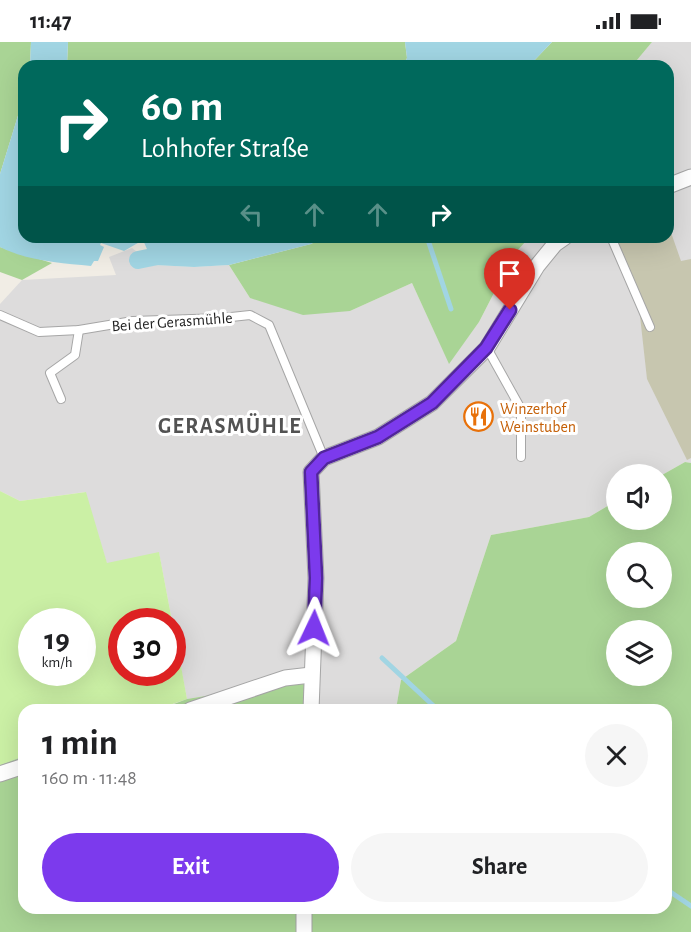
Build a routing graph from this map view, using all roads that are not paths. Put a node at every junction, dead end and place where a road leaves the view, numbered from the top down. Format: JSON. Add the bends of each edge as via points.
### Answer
{"nodes":[{"id":1,"x":691,"y":177,"type":"edge"},
{"id":2,"x":674,"y":184,"type":"edge"},
{"id":3,"x":556,"y":243,"type":"edge"},
{"id":4,"x":613,"y":243,"type":"edge"},
{"id":5,"x":0,"y":315,"type":"edge"},
{"id":6,"x":650,"y":327,"type":"dead end"},
{"id":7,"x":79,"y":330,"type":"junction"},
{"id":8,"x":486,"y":348,"type":"junction"},
{"id":9,"x":61,"y":399,"type":"dead end"},
{"id":10,"x":521,"y":457,"type":"dead end"},
{"id":11,"x":324,"y":458,"type":"junction"},
{"id":12,"x":311,"y":675,"type":"junction"},
{"id":13,"x":208,"y":704,"type":"edge"},
{"id":14,"x":311,"y":704,"type":"edge"},
{"id":15,"x":18,"y":768,"type":"edge"},
{"id":16,"x":0,"y":774,"type":"edge"},
{"id":17,"x":304,"y":914,"type":"edge"},
{"id":18,"x":303,"y":932,"type":"edge"}],
"edges":[{"from":1,"to":2,"type":"street"},
{"from":3,"to":8,"type":"street","via":[[537,266]]},
{"from":4,"to":6,"type":"lane"},
{"from":5,"to":7,"type":"lane","name":"Bei der Gerasmühle","via":[[39,332]]},
{"from":7,"to":9,"type":"lane","via":[[75,355],[50,373]]},
{"from":7,"to":11,"type":"lane","name":"Bei der Gerasmühle","via":[[133,321],[250,315],[269,325]]},
{"from":8,"to":10,"type":"lane","via":[[522,409]]},
{"from":8,"to":11,"type":"street","via":[[432,403],[378,437]]},
{"from":11,"to":12,"type":"street","via":[[311,472],[316,578]]},
{"from":12,"to":13,"type":"street","via":[[285,678]]},
{"from":12,"to":14,"type":"street"},
{"from":15,"to":16,"type":"street"},
{"from":17,"to":18,"type":"street"}]}
